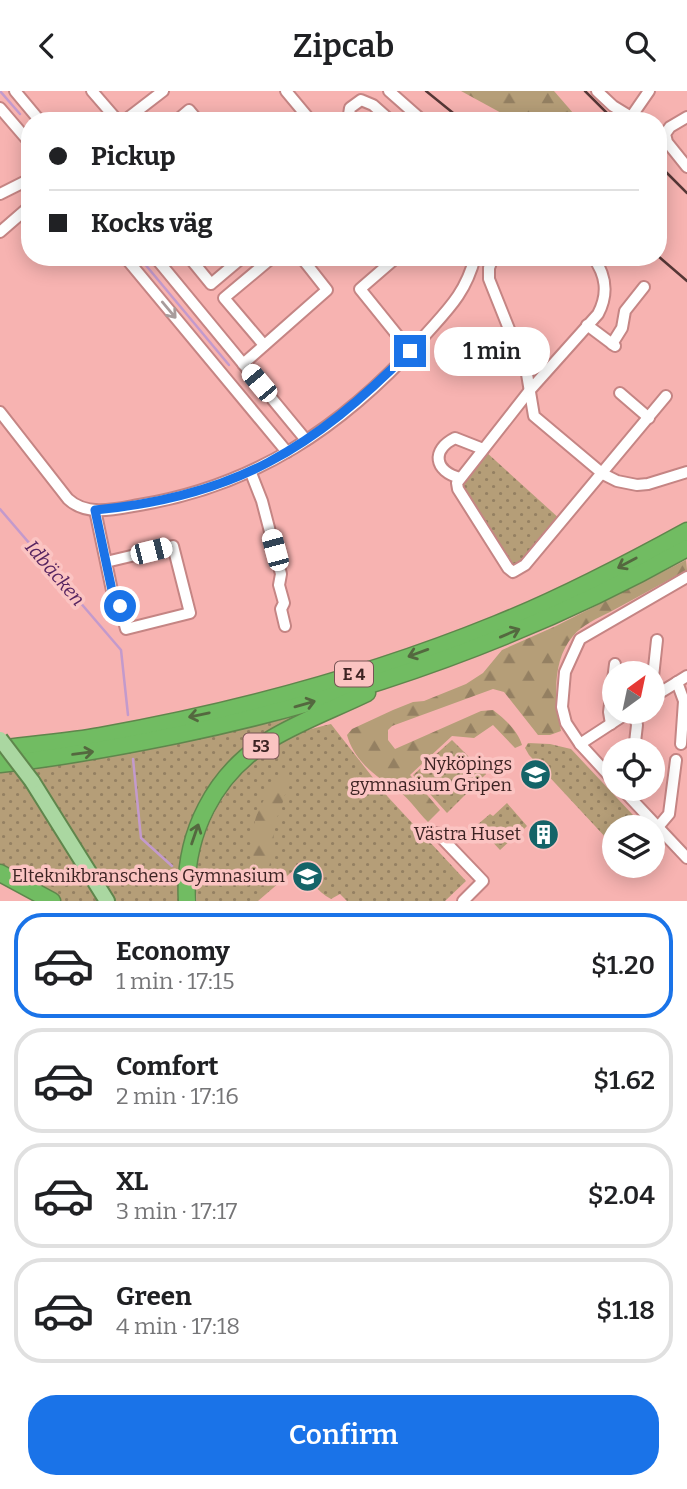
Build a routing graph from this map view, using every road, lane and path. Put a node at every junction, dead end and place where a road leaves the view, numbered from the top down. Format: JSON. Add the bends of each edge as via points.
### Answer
{"nodes":[{"id":1,"x":15,"y":91,"type":"edge"},
{"id":2,"x":92,"y":91,"type":"edge"},
{"id":3,"x":286,"y":91,"type":"edge"},
{"id":4,"x":388,"y":91,"type":"edge"},
{"id":5,"x":597,"y":91,"type":"edge"},
{"id":6,"x":649,"y":91,"type":"edge"},
{"id":7,"x":155,"y":94,"type":"edge"},
{"id":8,"x":0,"y":108,"type":"edge"},
{"id":9,"x":32,"y":112,"type":"edge"},
{"id":10,"x":110,"y":112,"type":"edge"},
{"id":11,"x":138,"y":112,"type":"edge"},
{"id":12,"x":304,"y":112,"type":"edge"},
{"id":13,"x":349,"y":112,"type":"edge"},
{"id":14,"x":381,"y":112,"type":"edge"},
{"id":15,"x":412,"y":112,"type":"edge"},
{"id":16,"x":623,"y":112,"type":"edge"},
{"id":17,"x":634,"y":112,"type":"edge"},
{"id":18,"x":687,"y":117,"type":"edge"},
{"id":19,"x":667,"y":131,"type":"edge"},
{"id":20,"x":21,"y":132,"type":"edge"},
{"id":21,"x":667,"y":142,"type":"edge"},
{"id":22,"x":687,"y":167,"type":"edge"},
{"id":23,"x":21,"y":184,"type":"edge"},
{"id":24,"x":0,"y":194,"type":"edge"},
{"id":25,"x":21,"y":214,"type":"edge"},
{"id":26,"x":0,"y":232,"type":"edge"},
{"id":27,"x":132,"y":266,"type":"edge"},
{"id":28,"x":162,"y":266,"type":"edge"},
{"id":29,"x":196,"y":266,"type":"edge"},
{"id":30,"x":232,"y":266,"type":"edge"},
{"id":31,"x":262,"y":266,"type":"edge"},
{"id":32,"x":308,"y":266,"type":"edge"},
{"id":33,"x":387,"y":266,"type":"edge"},
{"id":34,"x":473,"y":266,"type":"edge"},
{"id":35,"x":490,"y":266,"type":"edge"},
{"id":36,"x":599,"y":266,"type":"edge"},
{"id":37,"x":644,"y":287,"type":"dead end"},
{"id":38,"x":604,"y":300,"type":"junction"},
{"id":39,"x":626,"y":309,"type":"junction"},
{"id":40,"x":587,"y":325,"type":"junction"},
{"id":41,"x":264,"y":345,"type":"junction"},
{"id":42,"x":410,"y":351,"type":"junction"},
{"id":43,"x":243,"y":364,"type":"junction"},
{"id":44,"x":530,"y":390,"type":"junction"},
{"id":45,"x":620,"y":393,"type":"dead end"},
{"id":46,"x":666,"y":396,"type":"dead end"},
{"id":47,"x":0,"y":412,"type":"edge"},
{"id":48,"x":649,"y":418,"type":"junction"},
{"id":49,"x":306,"y":440,"type":"junction"},
{"id":50,"x":483,"y":449,"type":"junction"},
{"id":51,"x":287,"y":452,"type":"junction"},
{"id":52,"x":687,"y":472,"type":"edge"},
{"id":53,"x":251,"y":473,"type":"junction"},
{"id":54,"x":603,"y":474,"type":"junction"},
{"id":55,"x":460,"y":478,"type":"junction"},
{"id":56,"x":95,"y":510,"type":"junction"},
{"id":57,"x":687,"y":531,"type":"edge"},
{"id":58,"x":687,"y":548,"type":"edge"},
{"id":59,"x":106,"y":562,"type":"junction"},
{"id":60,"x":687,"y":577,"type":"edge"},
{"id":61,"x":285,"y":626,"type":"dead end"},
{"id":62,"x":657,"y":640,"type":"dead end"},
{"id":63,"x":655,"y":661,"type":"edge"},
{"id":64,"x":423,"y":666,"type":"junction"},
{"id":65,"x":682,"y":679,"type":"edge"},
{"id":66,"x":665,"y":690,"type":"edge"},
{"id":67,"x":609,"y":725,"type":"edge"},
{"id":68,"x":0,"y":739,"type":"edge"},
{"id":69,"x":580,"y":744,"type":"junction"},
{"id":70,"x":681,"y":744,"type":"dead end"},
{"id":71,"x":0,"y":749,"type":"edge"},
{"id":72,"x":676,"y":760,"type":"dead end"},
{"id":73,"x":0,"y":764,"type":"edge"},
{"id":74,"x":602,"y":768,"type":"edge"},
{"id":75,"x":633,"y":801,"type":"edge"},
{"id":76,"x":647,"y":815,"type":"edge"},
{"id":77,"x":665,"y":819,"type":"edge"},
{"id":78,"x":437,"y":833,"type":"dead end"},
{"id":79,"x":665,"y":833,"type":"edge"},
{"id":80,"x":684,"y":849,"type":"edge"},
{"id":81,"x":0,"y":873,"type":"edge"},
{"id":82,"x":52,"y":901,"type":"edge"},
{"id":83,"x":108,"y":901,"type":"edge"},
{"id":84,"x":187,"y":901,"type":"edge"},
{"id":85,"x":463,"y":901,"type":"edge"}],
"edges":[{"from":1,"to":9,"type":"street"},
{"from":2,"to":10,"type":"street"},
{"from":3,"to":12,"type":"street"},
{"from":4,"to":15,"type":"street"},
{"from":5,"to":16,"type":"street"},
{"from":6,"to":17,"type":"street"},
{"from":7,"to":11,"type":"street"},
{"from":8,"to":20,"type":"street"},
{"from":13,"to":14,"type":"street","via":[[361,100]]},
{"from":18,"to":19,"type":"street"},
{"from":21,"to":22,"type":"street"},
{"from":23,"to":24,"type":"street"},
{"from":25,"to":26,"type":"street"},
{"from":27,"to":51,"type":"street","one_way":true},
{"from":28,"to":43,"type":"street"},
{"from":29,"to":30,"type":"street","via":[[211,284]]},
{"from":31,"to":41,"type":"street","via":[[224,298]]},
{"from":32,"to":41,"type":"street","via":[[327,290]]},
{"from":33,"to":42,"type":"street","via":[[360,289]]},
{"from":34,"to":42,"type":"street","via":[[457,299]]},
{"from":35,"to":44,"type":"street","via":[[489,279]]},
{"from":36,"to":38,"type":"street","via":[[606,288]]},
{"from":37,"to":39,"type":"street"},
{"from":38,"to":39,"type":"street"},
{"from":38,"to":40,"type":"street"},
{"from":39,"to":40,"type":"street","via":[[614,345]]},
{"from":40,"to":44,"type":"street"},
{"from":41,"to":43,"type":"street"},
{"from":42,"to":49,"type":"street","via":[[362,397]]},
{"from":43,"to":49,"type":"street"},
{"from":44,"to":50,"type":"street"},
{"from":44,"to":54,"type":"street","via":[[534,415]]},
{"from":45,"to":48,"type":"street"},
{"from":46,"to":48,"type":"street"},
{"from":47,"to":56,"type":"street","via":[[68,499]]},
{"from":48,"to":54,"type":"street"},
{"from":49,"to":51,"type":"street"},
{"from":50,"to":55,"type":"street"},
{"from":50,"to":55,"type":"street","via":[[455,438],[441,450],[438,460],[442,469]]},
{"from":51,"to":53,"type":"street"},
{"from":52,"to":54,"type":"street","via":[[637,485]]},
{"from":53,"to":56,"type":"street","via":[[188,495]]},
{"from":53,"to":61,"type":"street","via":[[281,574]]},
{"from":54,"to":55,"type":"street","via":[[525,565],[513,572],[458,489]]},
{"from":56,"to":59,"type":"street"},
{"from":57,"to":71,"type":"highway","number":"E 4","one_way":true,"via":[[602,577],[509,619],[350,676],[242,707],[98,736]]},
{"from":64,"to":58,"type":"highway","number":"E 4","one_way":true,"via":[[549,616]]},
{"from":59,"to":59,"type":"street","via":[[173,545],[190,613],[126,629]]},
{"from":60,"to":69,"type":"street","via":[[580,639],[565,672],[562,707]]},
{"from":62,"to":63,"type":"street"},
{"from":73,"to":64,"type":"highway","number":"E 4","one_way":true,"via":[[99,751],[247,720]]},
{"from":84,"to":64,"type":"highway","number":"53","one_way":true,"via":[[188,857],[194,834],[213,794],[231,770],[269,740]]},
{"from":65,"to":66,"type":"street"},
{"from":65,"to":70,"type":"street"},
{"from":67,"to":69,"type":"street"},
{"from":68,"to":83,"type":"main road","bridge":true},
{"from":69,"to":74,"type":"street"},
{"from":72,"to":77,"type":"street"},
{"from":75,"to":76,"type":"street"},
{"from":78,"to":85,"type":"street","via":[[483,880]]},
{"from":79,"to":80,"type":"street"},
{"from":81,"to":82,"type":"highway"}]}
